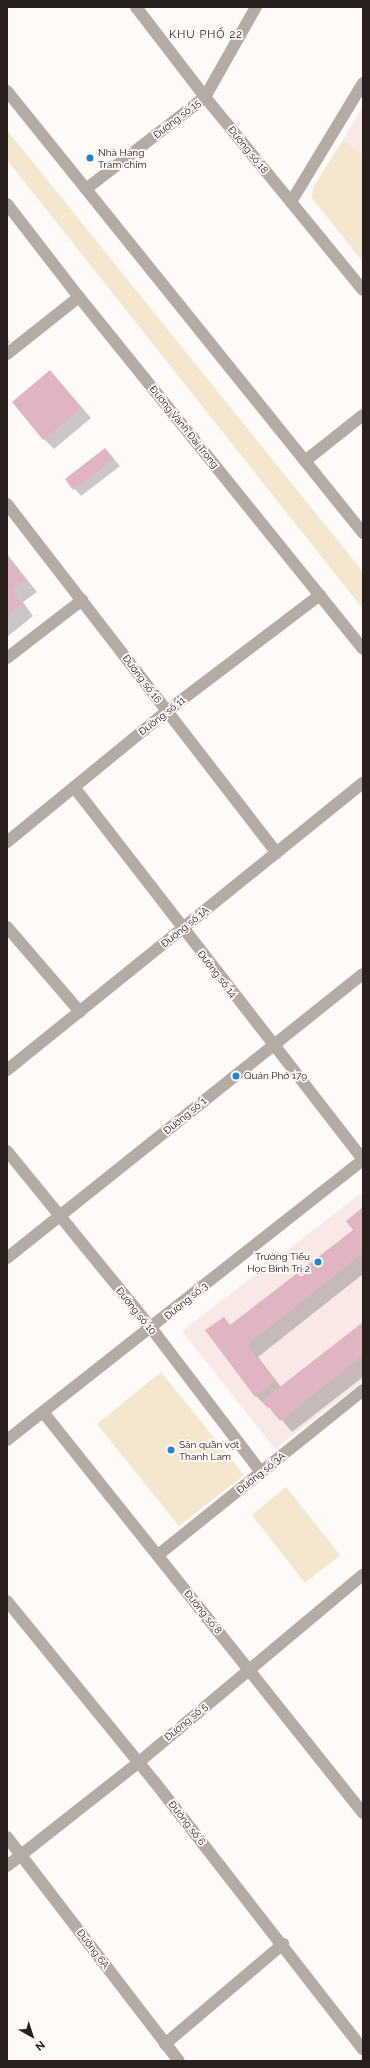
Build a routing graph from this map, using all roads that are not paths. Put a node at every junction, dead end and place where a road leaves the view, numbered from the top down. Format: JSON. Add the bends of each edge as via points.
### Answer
{"nodes":[{"id":1,"x":136,"y":7,"type":"edge"},
{"id":2,"x":256,"y":7,"type":"edge"},
{"id":3,"x":363,"y":83,"type":"edge"},
{"id":4,"x":7,"y":91,"type":"edge"},
{"id":5,"x":205,"y":97,"type":"junction"},
{"id":6,"x":86,"y":189,"type":"junction"},
{"id":7,"x":291,"y":202,"type":"junction"},
{"id":8,"x":7,"y":204,"type":"edge"},
{"id":9,"x":363,"y":290,"type":"edge"},
{"id":10,"x":79,"y":297,"type":"junction"},
{"id":11,"x":7,"y":354,"type":"edge"},
{"id":12,"x":363,"y":415,"type":"edge"},
{"id":13,"x":305,"y":461,"type":"junction"},
{"id":14,"x":7,"y":504,"type":"edge"},
{"id":15,"x":363,"y":533,"type":"edge"},
{"id":16,"x":320,"y":594,"type":"junction"},
{"id":17,"x":82,"y":600,"type":"junction"},
{"id":18,"x":363,"y":649,"type":"edge"},
{"id":19,"x":7,"y":658,"type":"edge"},
{"id":20,"x":167,"y":711,"type":"junction"},
{"id":21,"x":363,"y":783,"type":"edge"},
{"id":22,"x":74,"y":787,"type":"junction"},
{"id":23,"x":7,"y":842,"type":"edge"},
{"id":24,"x":277,"y":853,"type":"junction"},
{"id":25,"x":7,"y":927,"type":"edge"},
{"id":26,"x":182,"y":929,"type":"junction"},
{"id":27,"x":363,"y":974,"type":"edge"},
{"id":28,"x":80,"y":1012,"type":"junction"},
{"id":29,"x":273,"y":1045,"type":"junction"},
{"id":30,"x":7,"y":1070,"type":"edge"},
{"id":31,"x":7,"y":1152,"type":"edge"},
{"id":32,"x":363,"y":1159,"type":"edge"},
{"id":33,"x":58,"y":1217,"type":"junction"},
{"id":34,"x":7,"y":1258,"type":"edge"},
{"id":35,"x":152,"y":1329,"type":"junction"},
{"id":36,"x":363,"y":1390,"type":"edge"},
{"id":37,"x":43,"y":1412,"type":"junction"},
{"id":38,"x":7,"y":1440,"type":"edge"},
{"id":39,"x":262,"y":1472,"type":"junction"},
{"id":40,"x":158,"y":1555,"type":"junction"},
{"id":41,"x":362,"y":1579,"type":"edge"},
{"id":42,"x":7,"y":1600,"type":"edge"},
{"id":43,"x":248,"y":1668,"type":"junction"},
{"id":44,"x":139,"y":1762,"type":"junction"},
{"id":45,"x":363,"y":1813,"type":"edge"},
{"id":46,"x":7,"y":1837,"type":"edge"},
{"id":47,"x":21,"y":1855,"type":"junction"},
{"id":48,"x":7,"y":1866,"type":"edge"},
{"id":49,"x":283,"y":1944,"type":"junction"},
{"id":50,"x":165,"y":2044,"type":"junction"},
{"id":51,"x":363,"y":2049,"type":"edge"},
{"id":52,"x":178,"y":2061,"type":"edge"}],
"edges":[{"from":1,"to":5,"type":"street","name":"Đường số 18"},
{"from":2,"to":5,"type":"street","name":"Đường số 15"},
{"from":3,"to":7,"type":"street"},
{"from":4,"to":6,"type":"street"},
{"from":5,"to":6,"type":"street","name":"Đường số 15"},
{"from":5,"to":7,"type":"street","name":"Đường số 18"},
{"from":6,"to":13,"type":"street"},
{"from":7,"to":9,"type":"street","name":"Đường số 18"},
{"from":8,"to":10,"type":"street","name":"Đường Vành Đai Trong"},
{"from":10,"to":11,"type":"street"},
{"from":10,"to":16,"type":"street","name":"Đường Vành Đai Trong"},
{"from":12,"to":13,"type":"street"},
{"from":13,"to":15,"type":"street"},
{"from":14,"to":17,"type":"street","name":"Đường số 16"},
{"from":16,"to":18,"type":"street","name":"Đường Vành Đai Trong"},
{"from":16,"to":20,"type":"street","name":"Đường số 11"},
{"from":17,"to":19,"type":"street"},
{"from":17,"to":20,"type":"street","name":"Đường số 16"},
{"from":20,"to":22,"type":"street","name":"Đường số 11"},
{"from":20,"to":24,"type":"street","name":"Đường số 16"},
{"from":21,"to":24,"type":"street","name":"Đường số 1A"},
{"from":22,"to":23,"type":"street","name":"Đường số 11"},
{"from":22,"to":26,"type":"street","name":"Đường số 14"},
{"from":24,"to":26,"type":"street","name":"Đường số 1A"},
{"from":25,"to":28,"type":"street"},
{"from":26,"to":28,"type":"street","name":"Đường số 1A"},
{"from":26,"to":29,"type":"street","name":"Đường số 14"},
{"from":27,"to":29,"type":"street","name":"Đường số 1"},
{"from":28,"to":30,"type":"street","name":"Đường số 1A"},
{"from":29,"to":32,"type":"street","name":"Đường số 14"},
{"from":29,"to":33,"type":"street","name":"Đường số 1"},
{"from":31,"to":33,"type":"street","name":"Đường số 10"},
{"from":32,"to":35,"type":"street","name":"Đường số 3"},
{"from":33,"to":34,"type":"street","name":"Đường số 1"},
{"from":33,"to":35,"type":"street","name":"Đường số 10"},
{"from":35,"to":37,"type":"street","name":"Đường số 3"},
{"from":35,"to":39,"type":"street","name":"Đường số 10"},
{"from":36,"to":39,"type":"street","name":"Đường số 3A"},
{"from":37,"to":38,"type":"street","name":"Đường số 3"},
{"from":37,"to":40,"type":"street","name":"Đường số 8"},
{"from":39,"to":40,"type":"street","name":"Đường số 3A"},
{"from":40,"to":43,"type":"street","name":"Đường số 8"},
{"from":41,"to":43,"type":"street","name":"Đường số 5"},
{"from":42,"to":44,"type":"street","name":"Đường số 6"},
{"from":43,"to":44,"type":"street","name":"Đường số 5"},
{"from":43,"to":45,"type":"street","name":"Đường số 8"},
{"from":44,"to":47,"type":"street","name":"Đường số 5"},
{"from":44,"to":49,"type":"street","name":"Đường số 6"},
{"from":46,"to":47,"type":"street","name":"Đường 6A"},
{"from":47,"to":48,"type":"street","name":"Đường số 5"},
{"from":47,"to":50,"type":"street","name":"Đường 6A"},
{"from":49,"to":50,"type":"street"},
{"from":49,"to":51,"type":"street","name":"Đường số 6"},
{"from":50,"to":52,"type":"street","name":"Đường 6A"}]}
